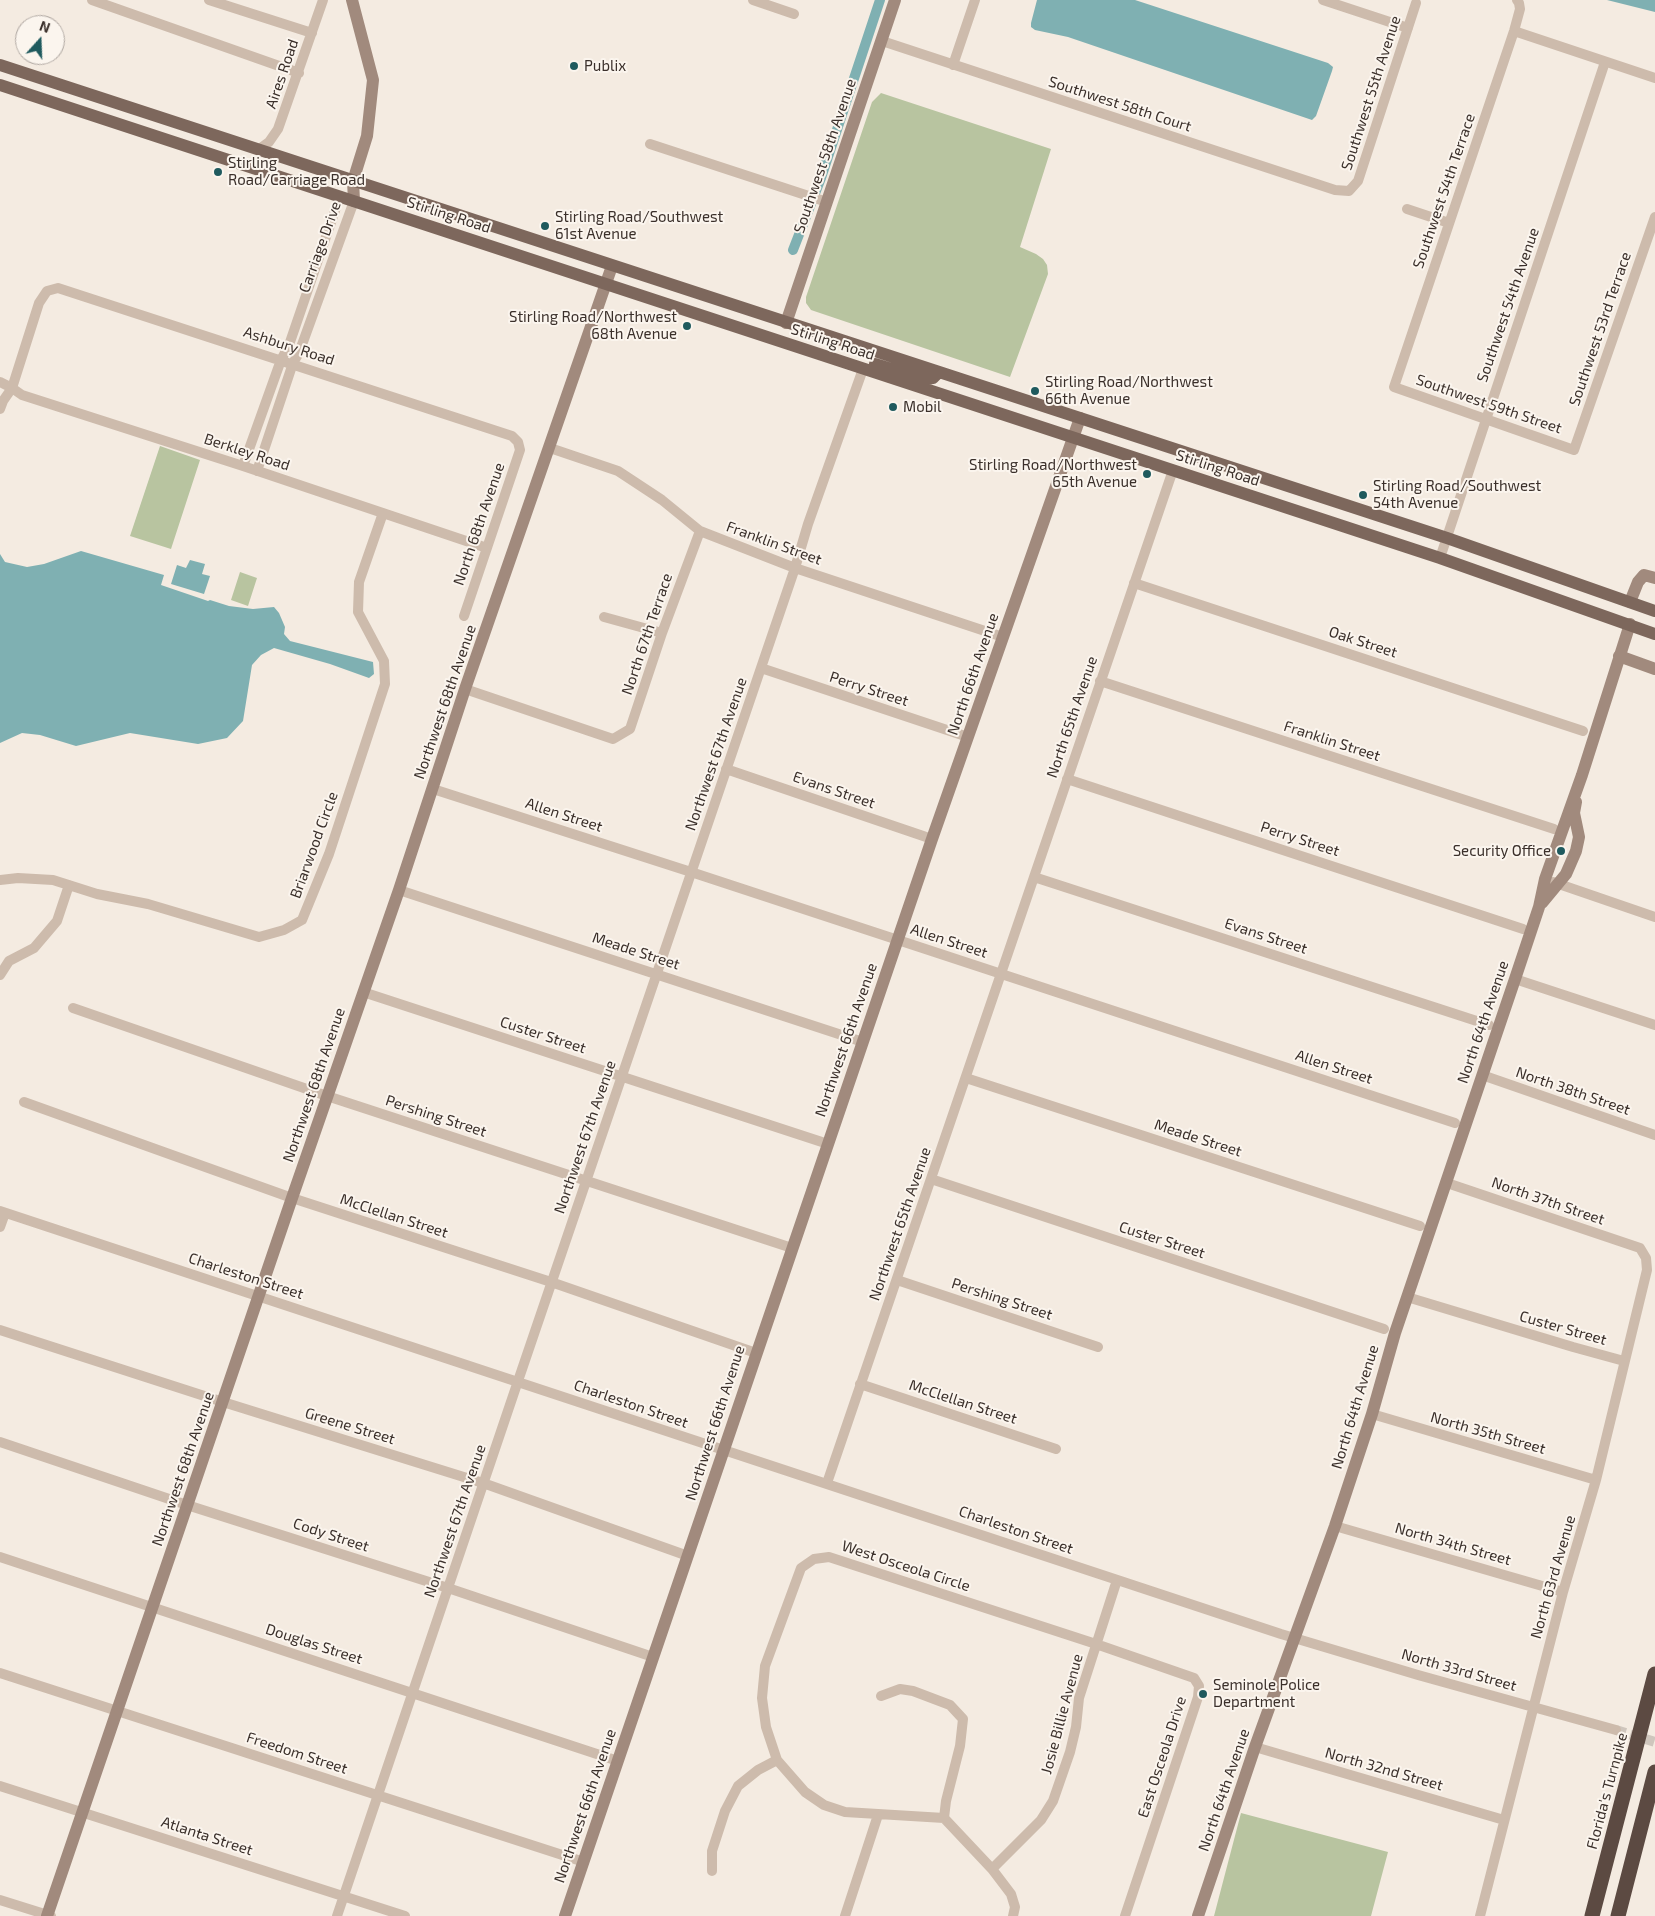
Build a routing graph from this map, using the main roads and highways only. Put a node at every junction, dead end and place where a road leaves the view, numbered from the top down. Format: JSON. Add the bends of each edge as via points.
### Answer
{"nodes":[{"id":1,"x":0,"y":65,"type":"edge"},
{"id":2,"x":0,"y":85,"type":"edge"},
{"id":3,"x":78,"y":91,"type":"junction"},
{"id":4,"x":71,"y":109,"type":"junction"},
{"id":5,"x":845,"y":362,"type":"junction"},
{"id":6,"x":939,"y":372,"type":"junction"},
{"id":7,"x":1655,"y":611,"type":"edge"},
{"id":8,"x":1655,"y":634,"type":"edge"},
{"id":9,"x":1655,"y":1674,"type":"edge"},
{"id":10,"x":1655,"y":1772,"type":"edge"},
{"id":11,"x":1592,"y":1916,"type":"edge"},
{"id":12,"x":1618,"y":1916,"type":"edge"}],
"edges":[{"from":1,"to":3,"type":"main road","name":"Stirling Road"},
{"from":2,"to":4,"type":"main road","name":"Stirling Road"},
{"from":3,"to":4,"type":"main road"},
{"from":3,"to":6,"type":"main road","name":"Stirling Road"},
{"from":4,"to":5,"type":"main road","name":"Stirling Road"},
{"from":5,"to":6,"type":"main road","via":[[860,359],[924,379],[933,378]]},
{"from":5,"to":8,"type":"main road","name":"Stirling Road","via":[[1440,558]]},
{"from":6,"to":7,"type":"main road","name":"Stirling Road","via":[[1447,538]]},
{"from":9,"to":11,"type":"highway","name":"Florida's Turnpike"},
{"from":10,"to":12,"type":"highway"}]}
